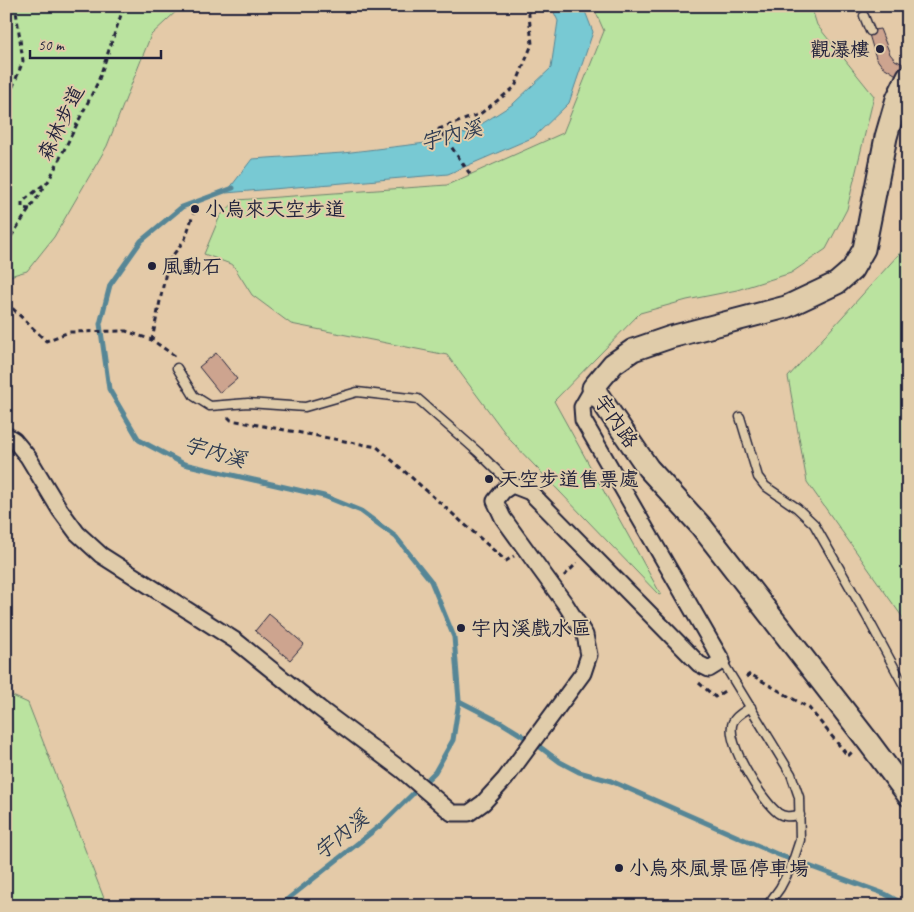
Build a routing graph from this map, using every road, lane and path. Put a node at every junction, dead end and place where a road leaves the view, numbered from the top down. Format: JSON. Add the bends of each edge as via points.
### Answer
{"nodes":[{"id":1,"x":13,"y":6,"type":"edge"},
{"id":2,"x":124,"y":6,"type":"edge"},
{"id":3,"x":528,"y":6,"type":"edge"},
{"id":4,"x":864,"y":16,"type":"dead end"},
{"id":5,"x":870,"y":31,"type":"dead end"},
{"id":6,"x":906,"y":72,"type":"edge"},
{"id":7,"x":6,"y":104,"type":"edge"},
{"id":8,"x":470,"y":174,"type":"dead end"},
{"id":9,"x":49,"y":180,"type":"junction"},
{"id":10,"x":30,"y":209,"type":"junction"},
{"id":11,"x":195,"y":209,"type":"dead end"},
{"id":12,"x":6,"y":244,"type":"edge"},
{"id":13,"x":6,"y":302,"type":"edge"},
{"id":14,"x":6,"y":312,"type":"edge"},
{"id":15,"x":16,"y":312,"type":"junction"},
{"id":16,"x":152,"y":340,"type":"junction"},
{"id":17,"x":177,"y":358,"type":"dead end"},
{"id":18,"x":177,"y":368,"type":"dead end"},
{"id":19,"x":593,"y":388,"type":"junction"},
{"id":20,"x":219,"y":405,"type":"junction"},
{"id":21,"x":740,"y":417,"type":"dead end"},
{"id":22,"x":6,"y":435,"type":"edge"},
{"id":23,"x":512,"y":486,"type":"junction"},
{"id":24,"x":509,"y":549,"type":"dead end"},
{"id":25,"x":583,"y":558,"type":"dead end"},
{"id":26,"x":559,"y":580,"type":"dead end"},
{"id":27,"x":722,"y":661,"type":"junction"},
{"id":28,"x":736,"y":684,"type":"junction"},
{"id":29,"x":908,"y":693,"type":"edge"},
{"id":30,"x":751,"y":707,"type":"junction"},
{"id":31,"x":855,"y":750,"type":"dead end"},
{"id":32,"x":908,"y":795,"type":"edge"},
{"id":33,"x":800,"y":816,"type":"junction"},
{"id":34,"x":767,"y":906,"type":"edge"}],
"edges":[{"from":1,"to":7,"type":"path","via":[[23,61]]},
{"from":2,"to":9,"type":"path","name":"森林步道","via":[[98,82]]},
{"from":3,"to":8,"type":"path","via":[[532,44],[515,87],[480,114],[439,129]]},
{"from":4,"to":5,"type":"lane"},
{"from":6,"to":19,"type":"street","name":"宇內路","via":[[886,138],[864,249],[852,270],[838,283],[786,307],[633,350],[613,364]]},
{"from":9,"to":10,"type":"path","name":"森林步道"},
{"from":9,"to":10,"type":"path","via":[[22,202],[22,208]]},
{"from":10,"to":12,"type":"path","name":"森林步道"},
{"from":11,"to":16,"type":"path","via":[[185,239],[168,262]]},
{"from":13,"to":15,"type":"path"},
{"from":14,"to":15,"type":"path"},
{"from":15,"to":16,"type":"path","via":[[46,341],[69,332],[126,331]]},
{"from":16,"to":17,"type":"path"},
{"from":18,"to":20,"type":"lane","via":[[194,396],[210,406]]},
{"from":19,"to":27,"type":"street","via":[[582,407],[583,420]]},
{"from":19,"to":32,"type":"street","name":"宇內路","via":[[648,468],[701,526]]},
{"from":20,"to":23,"type":"lane","via":[[248,403],[305,407],[358,392],[418,399]]},
{"from":20,"to":24,"type":"path","via":[[230,420],[377,447],[506,561],[514,556]]},
{"from":21,"to":29,"type":"lane","via":[[758,477],[814,524]]},
{"from":22,"to":23,"type":"street","via":[[28,457],[77,533],[101,555],[236,641],[452,813],[469,813],[504,779],[583,673],[588,655],[585,635],[503,518],[496,501],[503,490]]},
{"from":23,"to":27,"type":"street","via":[[530,492],[699,664],[709,670]]},
{"from":25,"to":26,"type":"path"},
{"from":27,"to":28,"type":"lane"},
{"from":28,"to":30,"type":"lane"},
{"from":28,"to":31,"type":"path","via":[[750,674],[809,708],[848,756]]},
{"from":30,"to":33,"type":"lane","via":[[791,774],[799,797]]},
{"from":30,"to":33,"type":"lane","via":[[733,722],[732,735],[742,761],[759,791],[778,813],[788,817]]},
{"from":33,"to":34,"type":"lane","via":[[800,840],[791,867]]}]}
